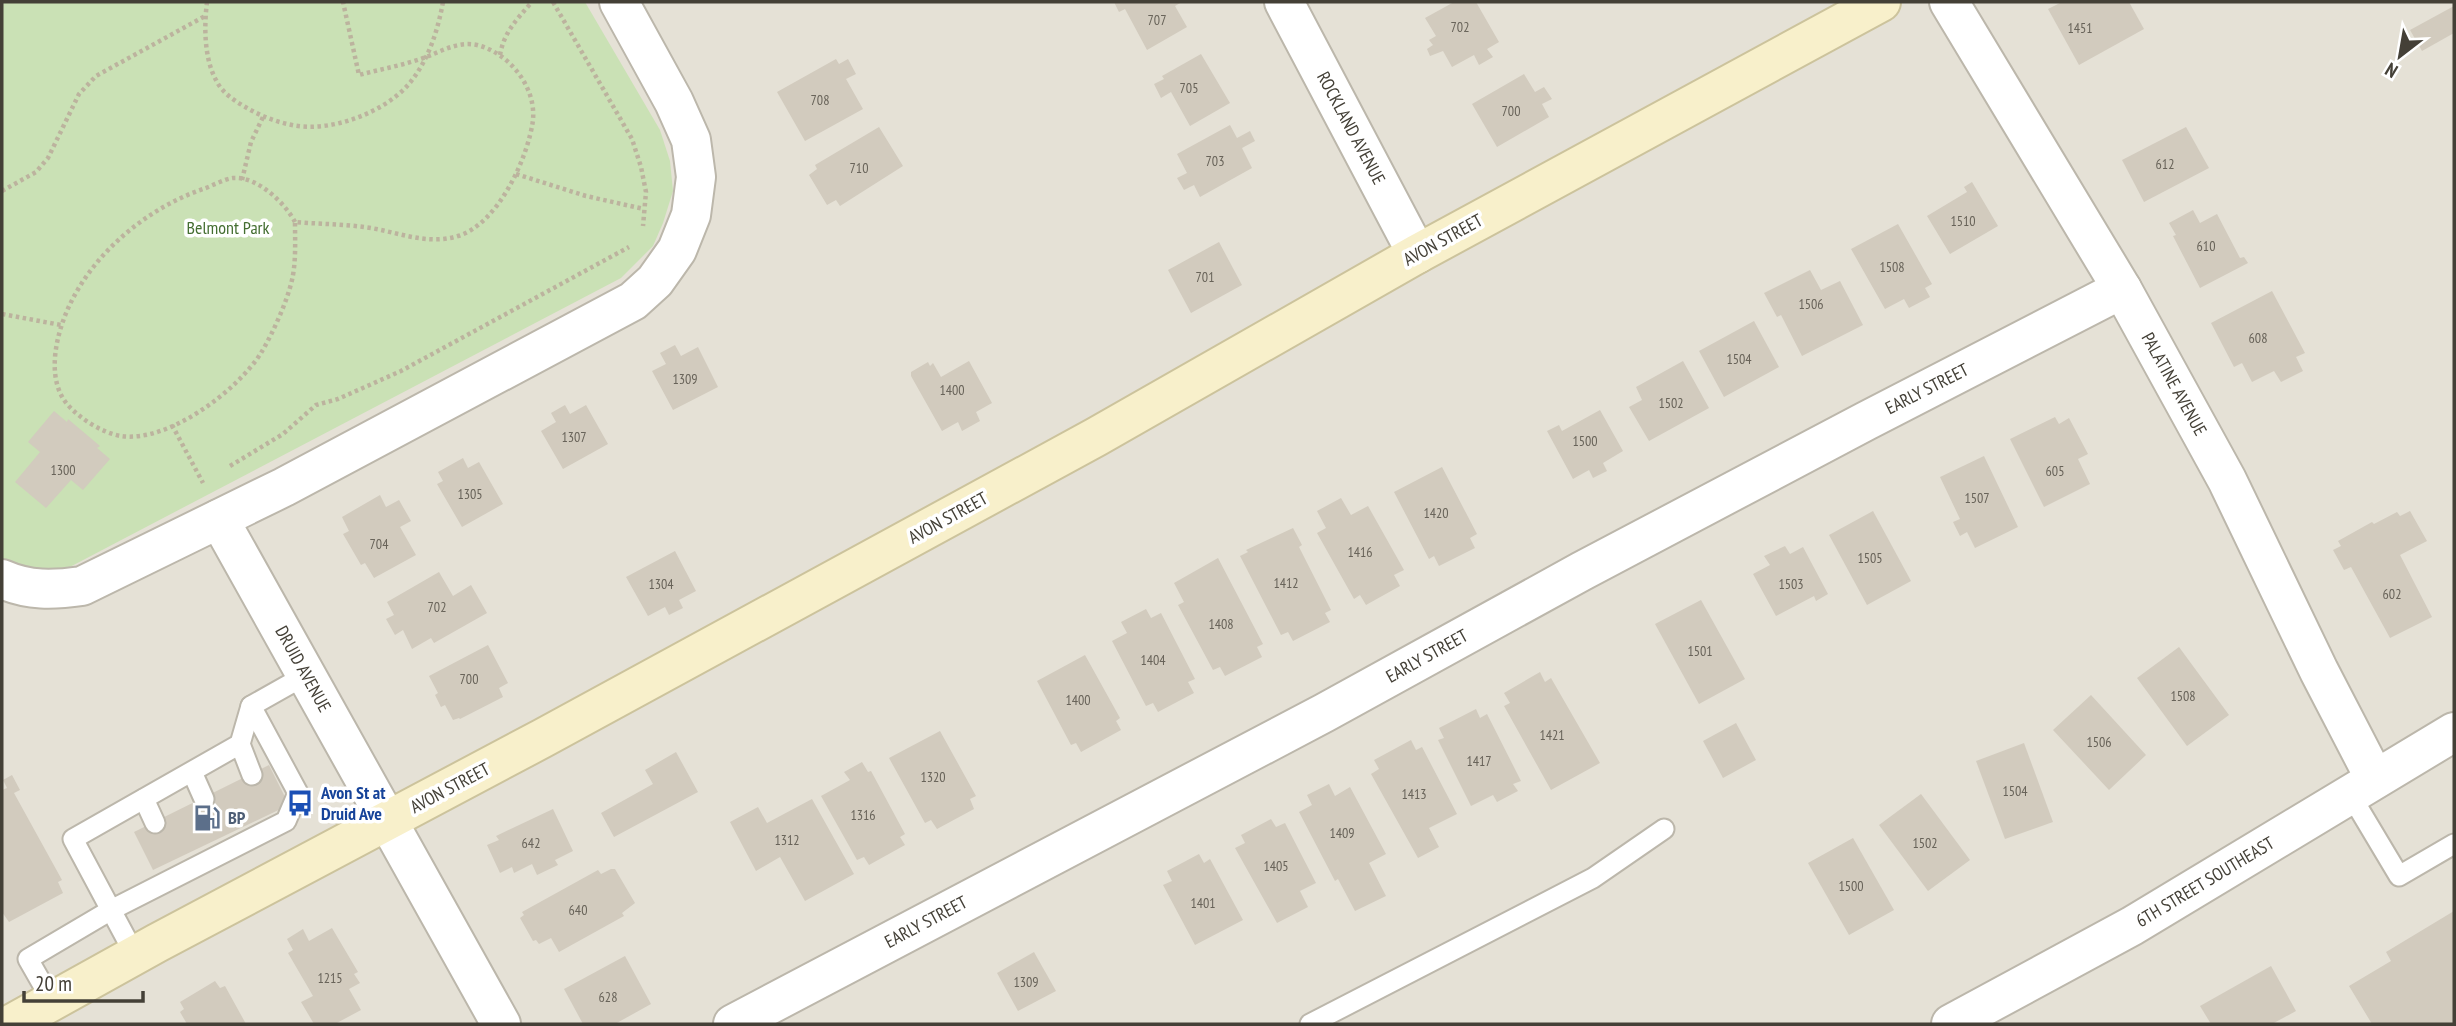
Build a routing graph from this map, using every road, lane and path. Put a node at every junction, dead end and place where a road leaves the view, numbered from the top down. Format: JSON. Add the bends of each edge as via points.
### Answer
{"nodes":[{"id":1,"x":207,"y":2,"type":"edge"},
{"id":2,"x":343,"y":2,"type":"edge"},
{"id":3,"x":443,"y":2,"type":"edge"},
{"id":4,"x":532,"y":2,"type":"edge"},
{"id":5,"x":553,"y":2,"type":"edge"},
{"id":6,"x":619,"y":2,"type":"edge"},
{"id":7,"x":1284,"y":2,"type":"edge"},
{"id":8,"x":1881,"y":2,"type":"edge"},
{"id":9,"x":1949,"y":2,"type":"edge"},
{"id":10,"x":207,"y":15,"type":"junction"},
{"id":11,"x":500,"y":55,"type":"junction"},
{"id":12,"x":425,"y":58,"type":"junction"},
{"id":13,"x":263,"y":117,"type":"junction"},
{"id":14,"x":516,"y":174,"type":"junction"},
{"id":15,"x":242,"y":180,"type":"junction"},
{"id":16,"x":2,"y":191,"type":"edge"},
{"id":17,"x":644,"y":209,"type":"junction"},
{"id":18,"x":295,"y":222,"type":"junction"},
{"id":19,"x":643,"y":231,"type":"dead end"},
{"id":20,"x":637,"y":242,"type":"dead end"},
{"id":21,"x":1417,"y":254,"type":"junction"},
{"id":22,"x":2122,"y":289,"type":"junction"},
{"id":23,"x":2,"y":314,"type":"edge"},
{"id":24,"x":61,"y":325,"type":"junction"},
{"id":25,"x":172,"y":425,"type":"junction"},
{"id":26,"x":225,"y":468,"type":"dead end"},
{"id":27,"x":214,"y":475,"type":"dead end"},
{"id":28,"x":202,"y":482,"type":"junction"},
{"id":29,"x":192,"y":488,"type":"dead end"},
{"id":30,"x":219,"y":519,"type":"junction"},
{"id":31,"x":2,"y":579,"type":"edge"},
{"id":32,"x":306,"y":675,"type":"junction"},
{"id":33,"x":251,"y":706,"type":"junction"},
{"id":34,"x":2454,"y":732,"type":"edge"},
{"id":35,"x":240,"y":744,"type":"junction"},
{"id":36,"x":192,"y":772,"type":"junction"},
{"id":37,"x":252,"y":775,"type":"dead end"},
{"id":38,"x":2363,"y":786,"type":"junction"},
{"id":39,"x":144,"y":799,"type":"junction"},
{"id":40,"x":204,"y":799,"type":"dead end"},
{"id":41,"x":387,"y":821,"type":"junction"},
{"id":42,"x":155,"y":823,"type":"dead end"},
{"id":43,"x":1664,"y":829,"type":"dead end"},
{"id":44,"x":2454,"y":844,"type":"edge"},
{"id":45,"x":111,"y":910,"type":"junction"},
{"id":46,"x":135,"y":955,"type":"junction"},
{"id":47,"x":52,"y":1001,"type":"junction"},
{"id":48,"x":11,"y":1024,"type":"edge"},
{"id":49,"x":501,"y":1024,"type":"edge"},
{"id":50,"x":733,"y":1024,"type":"edge"},
{"id":51,"x":1310,"y":1024,"type":"edge"},
{"id":52,"x":1951,"y":1024,"type":"edge"}],
"edges":[{"from":1,"to":10,"type":"path"},
{"from":2,"to":12,"type":"path","via":[[359,75]]},
{"from":3,"to":12,"type":"path"},
{"from":4,"to":11,"type":"path","via":[[503,39]]},
{"from":5,"to":17,"type":"path","via":[[632,139],[646,192]]},
{"from":6,"to":30,"type":"street","via":[[691,140],[696,177],[691,215],[677,250],[655,281],[633,300]]},
{"from":7,"to":21,"type":"street","name":"ROCKLAND AVENUE"},
{"from":8,"to":21,"type":"main road","name":"AVON STREET"},
{"from":9,"to":22,"type":"street","name":"PALATINE AVENUE"},
{"from":10,"to":13,"type":"path","via":[[207,54],[216,82],[230,98]]},
{"from":10,"to":16,"type":"path","via":[[96,76],[79,94],[48,158],[36,172]]},
{"from":11,"to":12,"type":"path","via":[[475,45],[452,46]]},
{"from":11,"to":14,"type":"path","via":[[517,70],[529,91],[533,118]]},
{"from":12,"to":13,"type":"path","via":[[394,99],[365,114],[314,127]]},
{"from":13,"to":15,"type":"path"},
{"from":14,"to":17,"type":"path"},
{"from":14,"to":18,"type":"path","via":[[497,207],[460,236],[434,240],[365,227]]},
{"from":15,"to":18,"type":"path","via":[[286,205]]},
{"from":15,"to":24,"type":"path","via":[[234,178],[184,195],[118,241],[96,263]]},
{"from":17,"to":19,"type":"path"},
{"from":18,"to":25,"type":"path","via":[[293,277],[260,354],[204,409]]},
{"from":20,"to":26,"type":"path","via":[[401,371],[316,405],[283,434]]},
{"from":21,"to":41,"type":"main road","name":"AVON STREET","via":[[1096,437]]},
{"from":22,"to":38,"type":"street","name":"PALATINE AVENUE","via":[[2227,480],[2319,671]]},
{"from":22,"to":50,"type":"street","name":"EARLY STREET","via":[[1581,571],[1312,720]]},
{"from":23,"to":24,"type":"path"},
{"from":24,"to":25,"type":"path","via":[[54,360],[57,384],[66,403],[84,419],[120,436]]},
{"from":25,"to":28,"type":"path"},
{"from":27,"to":28,"type":"path"},
{"from":28,"to":29,"type":"path"},
{"from":28,"to":30,"type":"path"},
{"from":30,"to":31,"type":"street","via":[[82,586],[49,590]]},
{"from":30,"to":32,"type":"street","name":"DRUID AVENUE"},
{"from":32,"to":33,"type":"lane"},
{"from":32,"to":41,"type":"street","name":"DRUID AVENUE"},
{"from":33,"to":35,"type":"lane"},
{"from":33,"to":45,"type":"lane","via":[[298,793],[286,821],[273,820],[225,843]]},
{"from":34,"to":38,"type":"street","name":"6TH STREET SOUTHEAST"},
{"from":35,"to":36,"type":"lane"},
{"from":35,"to":37,"type":"lane"},
{"from":36,"to":39,"type":"lane"},
{"from":36,"to":40,"type":"lane"},
{"from":38,"to":44,"type":"lane","via":[[2399,876]]},
{"from":38,"to":52,"type":"street","name":"6TH STREET SOUTHEAST","via":[[2132,926]]},
{"from":39,"to":42,"type":"lane"},
{"from":39,"to":45,"type":"lane","via":[[73,839]]},
{"from":41,"to":46,"type":"main road","name":"AVON STREET"},
{"from":41,"to":49,"type":"street","name":"DRUID AVENUE"},
{"from":43,"to":51,"type":"lane","via":[[1593,877]]},
{"from":45,"to":46,"type":"lane"},
{"from":45,"to":47,"type":"lane","via":[[28,959]]},
{"from":46,"to":47,"type":"main road","name":"AVON STREET"},
{"from":47,"to":48,"type":"main road","name":"AVON STREET"}]}
